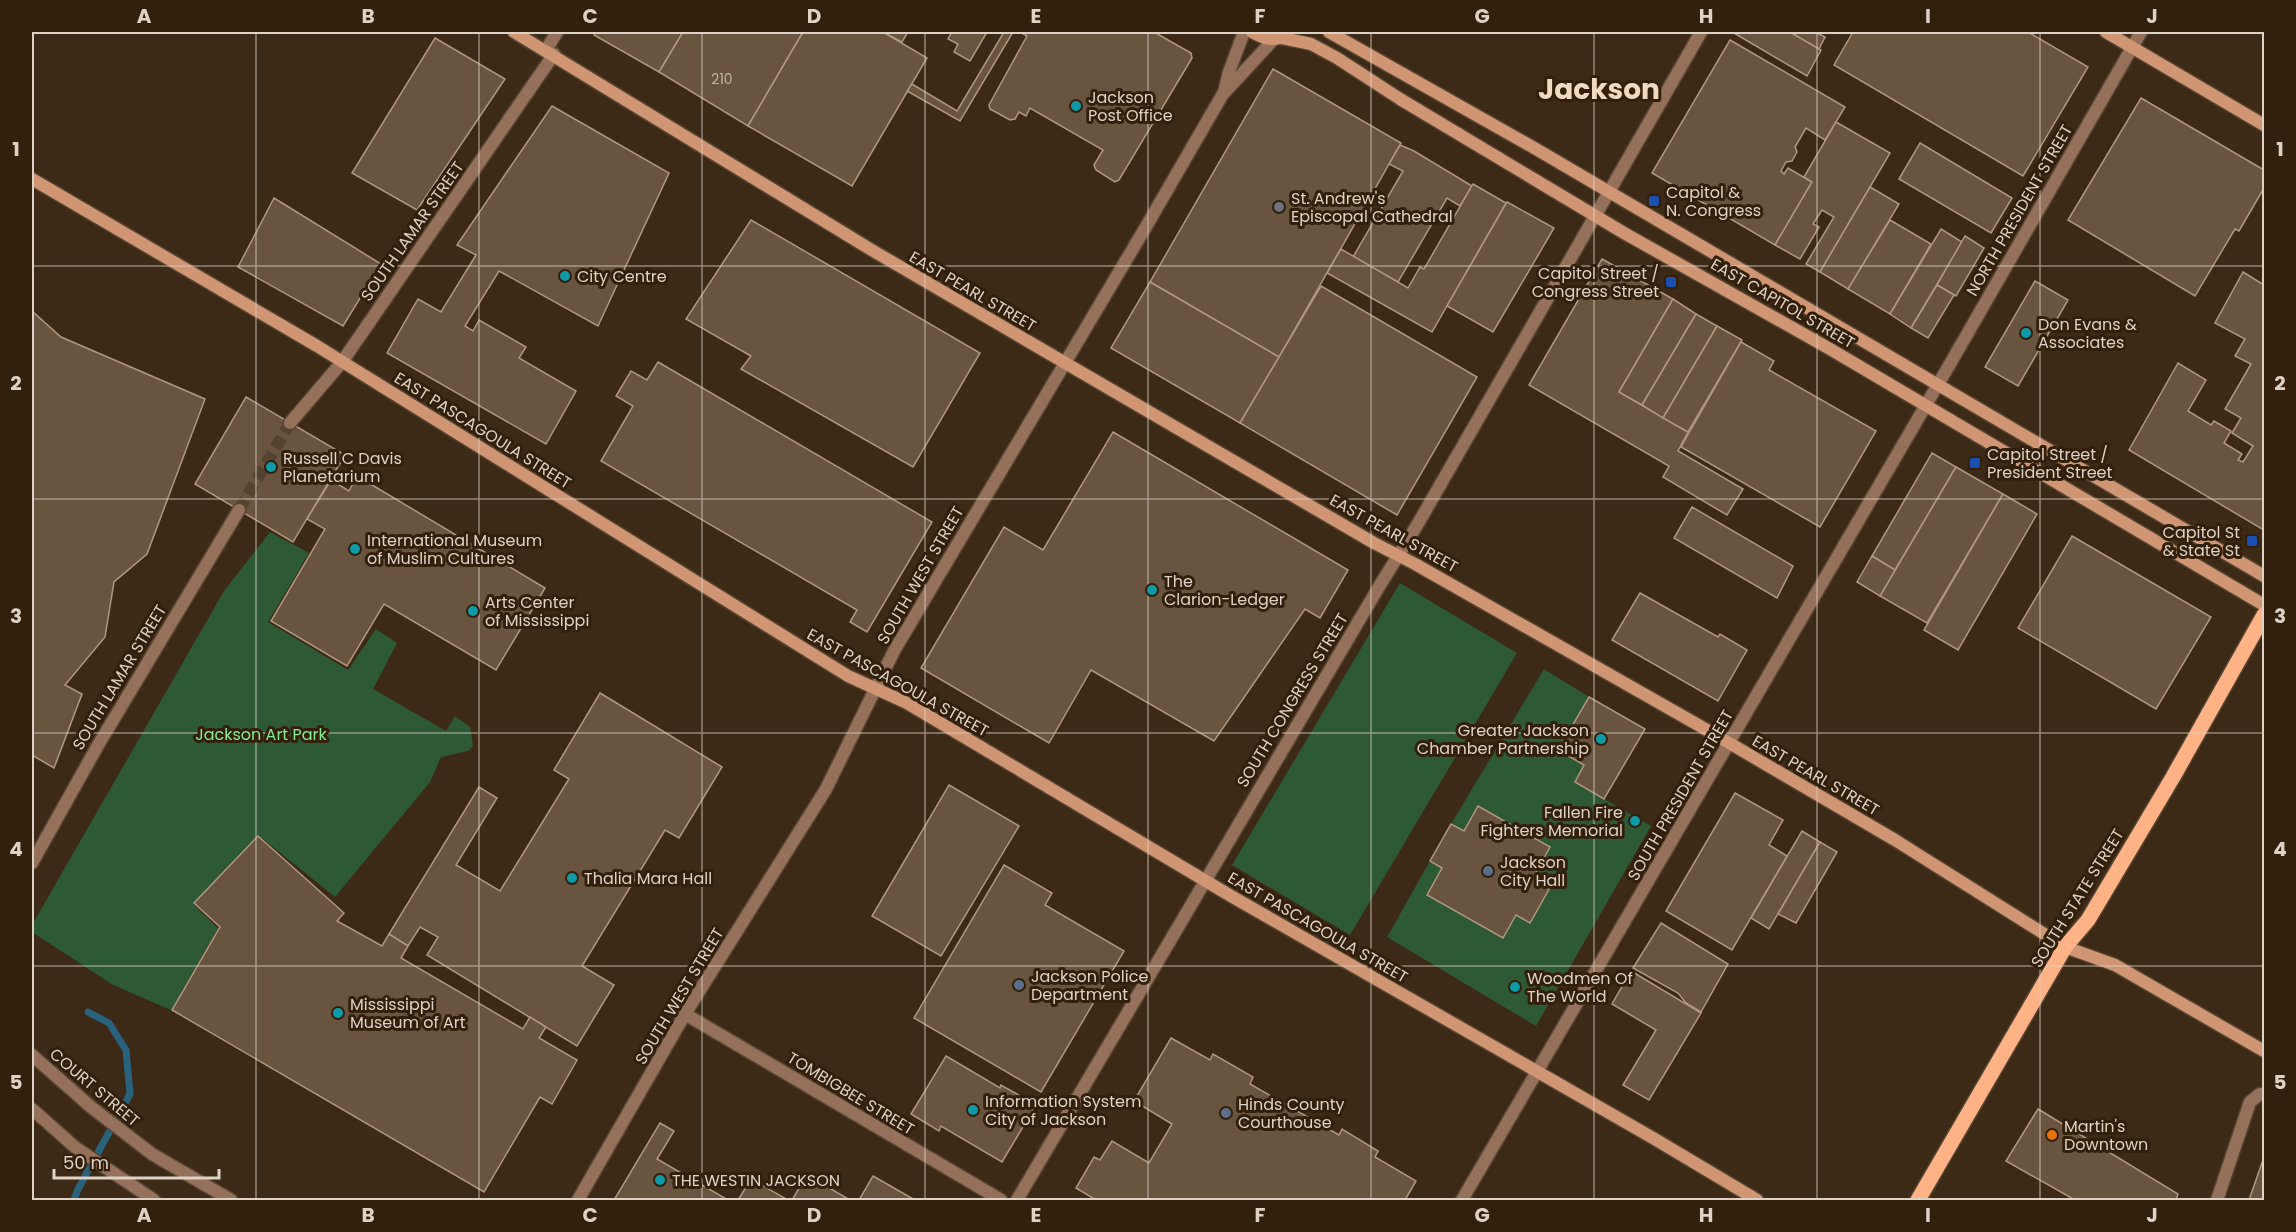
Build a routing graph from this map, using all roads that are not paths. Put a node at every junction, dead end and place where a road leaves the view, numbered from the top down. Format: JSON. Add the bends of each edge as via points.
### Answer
{"nodes":[{"id":1,"x":514,"y":32,"type":"edge"},
{"id":2,"x":557,"y":32,"type":"edge"},
{"id":3,"x":1244,"y":32,"type":"edge"},
{"id":4,"x":1252,"y":32,"type":"edge"},
{"id":5,"x":1329,"y":32,"type":"edge"},
{"id":6,"x":1701,"y":32,"type":"edge"},
{"id":7,"x":2106,"y":32,"type":"edge"},
{"id":8,"x":2140,"y":32,"type":"edge"},
{"id":9,"x":1283,"y":36,"type":"edge"},
{"id":10,"x":2132,"y":46,"type":"junction"},
{"id":11,"x":550,"y":52,"type":"junction"},
{"id":12,"x":1224,"y":92,"type":"junction"},
{"id":13,"x":2265,"y":125,"type":"edge"},
{"id":14,"x":32,"y":179,"type":"edge"},
{"id":15,"x":1609,"y":191,"type":"junction"},
{"id":16,"x":1595,"y":215,"type":"junction"},
{"id":17,"x":342,"y":362,"type":"junction"},
{"id":18,"x":1065,"y":363,"type":"junction"},
{"id":19,"x":1938,"y":385,"type":"junction"},
{"id":20,"x":1925,"y":405,"type":"junction"},
{"id":21,"x":291,"y":423,"type":"tunnel mouth"},
{"id":22,"x":239,"y":510,"type":"tunnel mouth"},
{"id":23,"x":1399,"y":556,"type":"junction"},
{"id":24,"x":2265,"y":576,"type":"edge"},
{"id":25,"x":2265,"y":605,"type":"edge"},
{"id":26,"x":2265,"y":615,"type":"edge"},
{"id":27,"x":876,"y":689,"type":"junction"},
{"id":28,"x":1729,"y":743,"type":"junction"},
{"id":29,"x":32,"y":863,"type":"edge"},
{"id":30,"x":1205,"y":880,"type":"junction"},
{"id":31,"x":2065,"y":946,"type":"junction"},
{"id":32,"x":686,"y":1014,"type":"junction"},
{"id":33,"x":2265,"y":1051,"type":"edge"},
{"id":34,"x":32,"y":1055,"type":"edge"},
{"id":35,"x":1537,"y":1073,"type":"junction"},
{"id":36,"x":2265,"y":1094,"type":"edge"},
{"id":37,"x":32,"y":1109,"type":"edge"},
{"id":38,"x":154,"y":1200,"type":"edge"},
{"id":39,"x":231,"y":1200,"type":"edge"},
{"id":40,"x":578,"y":1200,"type":"edge"},
{"id":41,"x":1001,"y":1200,"type":"edge"},
{"id":42,"x":1017,"y":1200,"type":"edge"},
{"id":43,"x":1462,"y":1200,"type":"edge"},
{"id":44,"x":1756,"y":1200,"type":"edge"},
{"id":45,"x":1918,"y":1200,"type":"edge"},
{"id":46,"x":2217,"y":1200,"type":"edge"}],
"edges":[{"from":1,"to":11,"type":"main road","name":"EAST PEARL STREET"},
{"from":2,"to":11,"type":"street","name":"SOUTH LAMAR STREET"},
{"from":3,"to":12,"type":"street","name":"SOUTH WEST STREET"},
{"from":4,"to":9,"type":"main road","name":"EAST CAPITOL STREET","via":[[1261,37]]},
{"from":5,"to":15,"type":"main road","name":"EAST CAPITOL STREET"},
{"from":6,"to":15,"type":"street","name":"SOUTH CONGRESS STREET"},
{"from":7,"to":10,"type":"main road"},
{"from":8,"to":10,"type":"street","name":"NORTH PRESIDENT STREET"},
{"from":9,"to":12,"type":"street","name":"SOUTH WEST STREET"},
{"from":9,"to":16,"type":"main road","name":"EAST CAPITOL STREET","via":[[1323,49]]},
{"from":10,"to":13,"type":"main road"},
{"from":10,"to":19,"type":"street","name":"NORTH PRESIDENT STREET"},
{"from":11,"to":17,"type":"street","name":"SOUTH LAMAR STREET"},
{"from":11,"to":18,"type":"main road","name":"EAST PEARL STREET","via":[[837,229]]},
{"from":12,"to":18,"type":"street","name":"SOUTH WEST STREET"},
{"from":14,"to":17,"type":"main road","name":"EAST PASCAGOULA STREET"},
{"from":15,"to":16,"type":"street","name":"SOUTH CONGRESS STREET"},
{"from":15,"to":19,"type":"main road","name":"EAST CAPITOL STREET"},
{"from":16,"to":20,"type":"main road","name":"EAST CAPITOL STREET"},
{"from":16,"to":23,"type":"street","name":"SOUTH CONGRESS STREET"},
{"from":17,"to":21,"type":"street","name":"SOUTH LAMAR STREET"},
{"from":17,"to":27,"type":"main road","name":"EAST PASCAGOULA STREET","via":[[848,676]]},
{"from":18,"to":23,"type":"main road","name":"EAST PEARL STREET"},
{"from":18,"to":27,"type":"street","name":"SOUTH WEST STREET","via":[[894,651]]},
{"from":19,"to":20,"type":"street","name":"NORTH PRESIDENT STREET"},
{"from":19,"to":24,"type":"main road","name":"EAST CAPITOL STREET"},
{"from":20,"to":25,"type":"main road","name":"EAST CAPITOL STREET"},
{"from":20,"to":28,"type":"street","name":"SOUTH PRESIDENT STREET"},
{"from":22,"to":29,"type":"street","name":"SOUTH LAMAR STREET","via":[[96,747]]},
{"from":23,"to":28,"type":"main road","name":"EAST PEARL STREET"},
{"from":23,"to":30,"type":"street","name":"SOUTH CONGRESS STREET"},
{"from":26,"to":31,"type":"main road","name":"SOUTH STATE STREET","via":[[2088,920]]},
{"from":27,"to":30,"type":"main road","name":"EAST PASCAGOULA STREET"},
{"from":27,"to":32,"type":"street","name":"SOUTH WEST STREET","via":[[826,789]]},
{"from":28,"to":31,"type":"main road","name":"EAST PEARL STREET"},
{"from":28,"to":35,"type":"street","name":"SOUTH PRESIDENT STREET"},
{"from":30,"to":35,"type":"main road","name":"EAST PASCAGOULA STREET"},
{"from":30,"to":42,"type":"street","name":"SOUTH CONGRESS STREET"},
{"from":31,"to":33,"type":"main road","name":"EAST PEARL STREET","via":[[2115,965]]},
{"from":31,"to":45,"type":"main road","name":"SOUTH STATE STREET"},
{"from":32,"to":40,"type":"street","name":"SOUTH WEST STREET"},
{"from":32,"to":41,"type":"street","name":"TOMBIGBEE STREET"},
{"from":34,"to":39,"type":"street","name":"COURT STREET","via":[[152,1154]]},
{"from":35,"to":43,"type":"street","name":"SOUTH PRESIDENT STREET"},
{"from":35,"to":44,"type":"main road","name":"EAST PASCAGOULA STREET"},
{"from":36,"to":46,"type":"street","via":[[2250,1102]]},
{"from":37,"to":38,"type":"street","via":[[76,1148]]}]}
